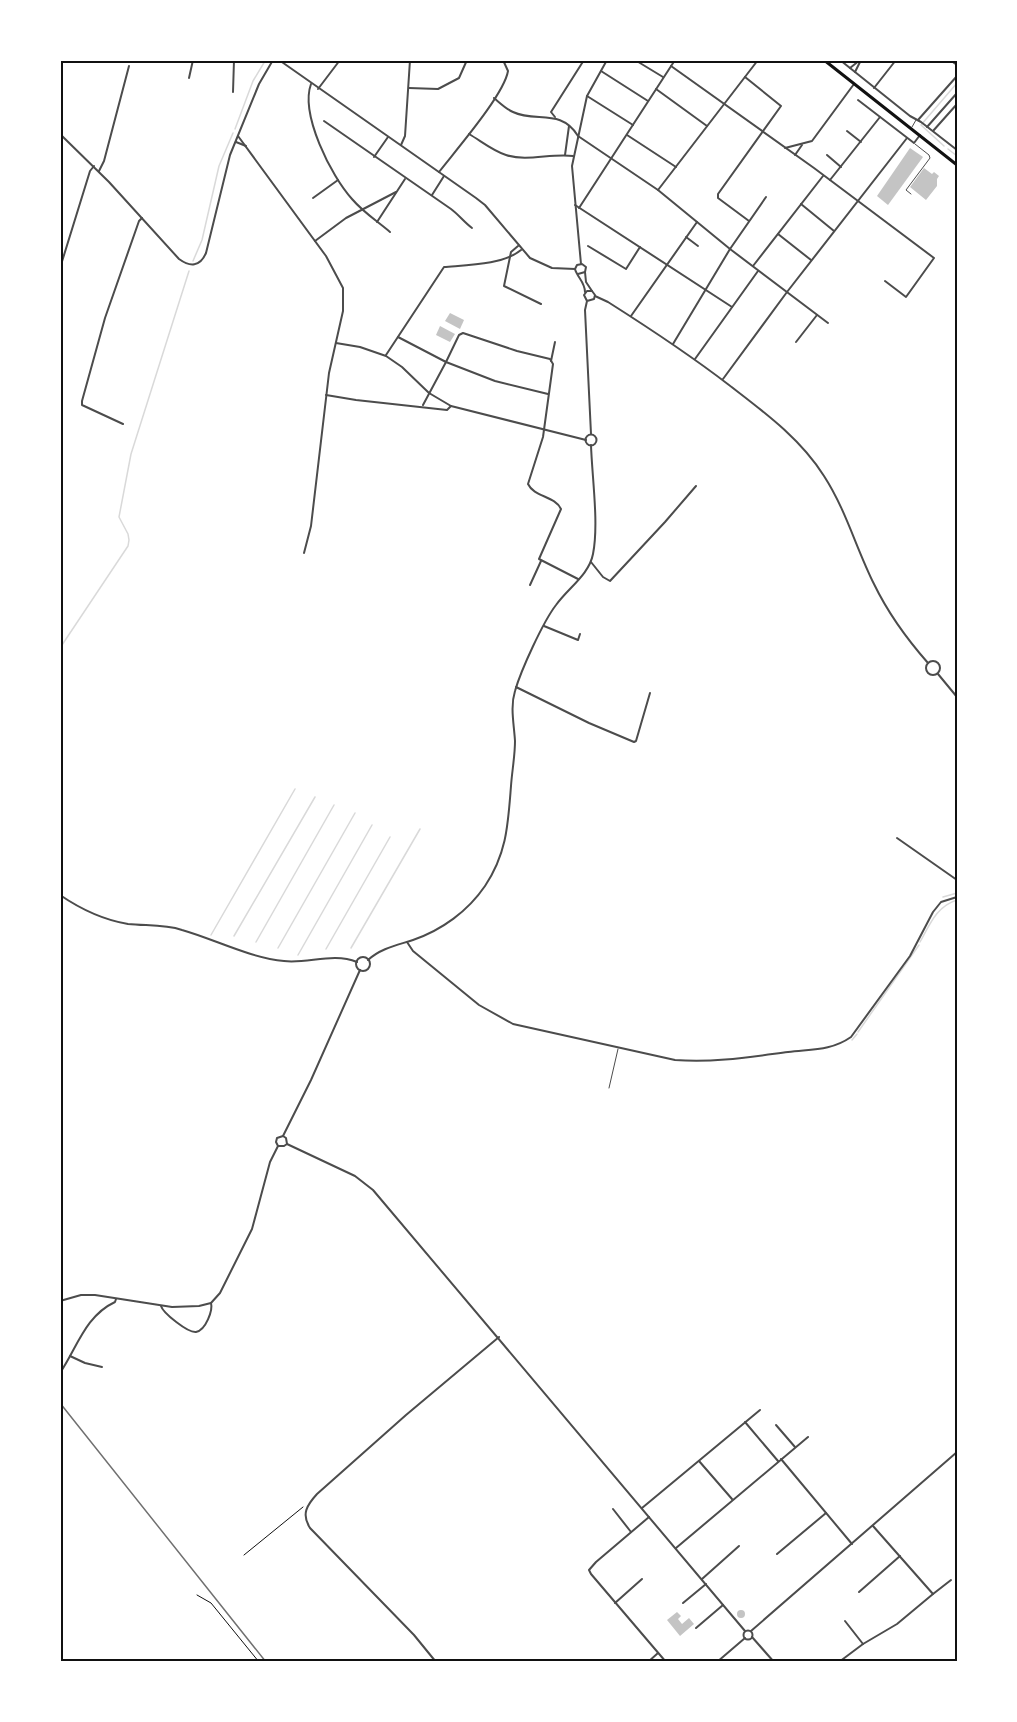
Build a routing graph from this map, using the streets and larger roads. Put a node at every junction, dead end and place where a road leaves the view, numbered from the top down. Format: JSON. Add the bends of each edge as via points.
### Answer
{"nodes":[{"id":1,"x":193,"y":60,"type":"edge"},
{"id":2,"x":234,"y":60,"type":"edge"},
{"id":3,"x":279,"y":60,"type":"edge"},
{"id":4,"x":340,"y":60,"type":"edge"},
{"id":5,"x":410,"y":60,"type":"edge"},
{"id":6,"x":467,"y":60,"type":"edge"},
{"id":7,"x":503,"y":60,"type":"edge"},
{"id":8,"x":584,"y":60,"type":"edge"},
{"id":9,"x":607,"y":60,"type":"edge"},
{"id":10,"x":635,"y":60,"type":"edge"},
{"id":11,"x":675,"y":60,"type":"edge"},
{"id":12,"x":758,"y":60,"type":"edge"},
{"id":13,"x":824,"y":60,"type":"edge"},
{"id":14,"x":840,"y":60,"type":"edge"},
{"id":15,"x":860,"y":60,"type":"edge"},
{"id":16,"x":896,"y":60,"type":"edge"},
{"id":17,"x":950,"y":60,"type":"edge"},
{"id":18,"x":271,"y":61,"type":"edge"},
{"id":19,"x":957,"y":65,"type":"edge"},
{"id":20,"x":129,"y":66,"type":"dead end"},
{"id":21,"x":671,"y":66,"type":"junction"},
{"id":22,"x":852,"y":70,"type":"junction"},
{"id":23,"x":600,"y":71,"type":"junction"},
{"id":24,"x":957,"y":76,"type":"edge"},
{"id":25,"x":745,"y":77,"type":"junction"},
{"id":26,"x":189,"y":78,"type":"dead end"},
{"id":27,"x":664,"y":78,"type":"junction"},
{"id":28,"x":846,"y":78,"type":"junction"},
{"id":29,"x":311,"y":84,"type":"junction"},
{"id":30,"x":854,"y":84,"type":"junction"},
{"id":31,"x":409,"y":88,"type":"junction"},
{"id":32,"x":874,"y":88,"type":"junction"},
{"id":33,"x":318,"y":89,"type":"junction"},
{"id":34,"x":656,"y":89,"type":"junction"},
{"id":35,"x":233,"y":92,"type":"dead end"},
{"id":36,"x":957,"y":93,"type":"edge"},
{"id":37,"x":587,"y":96,"type":"junction"},
{"id":38,"x":494,"y":98,"type":"junction"},
{"id":39,"x":858,"y":100,"type":"dead end"},
{"id":40,"x":648,"y":102,"type":"junction"},
{"id":41,"x":957,"y":104,"type":"edge"},
{"id":42,"x":723,"y":105,"type":"junction"},
{"id":43,"x":555,"y":117,"type":"junction"},
{"id":44,"x":880,"y":117,"type":"junction"},
{"id":45,"x":917,"y":120,"type":"junction"},
{"id":46,"x":324,"y":121,"type":"dead end"},
{"id":47,"x":633,"y":125,"type":"junction"},
{"id":48,"x":926,"y":125,"type":"junction"},
{"id":49,"x":569,"y":126,"type":"junction"},
{"id":50,"x":707,"y":126,"type":"junction"},
{"id":51,"x":908,"y":126,"type":"junction"},
{"id":52,"x":761,"y":131,"type":"junction"},
{"id":53,"x":847,"y":131,"type":"dead end"},
{"id":54,"x":933,"y":131,"type":"junction"},
{"id":55,"x":60,"y":134,"type":"edge"},
{"id":56,"x":469,"y":134,"type":"junction"},
{"id":57,"x":902,"y":134,"type":"junction"},
{"id":58,"x":627,"y":135,"type":"junction"},
{"id":59,"x":920,"y":135,"type":"junction"},
{"id":60,"x":238,"y":136,"type":"junction"},
{"id":61,"x":388,"y":136,"type":"junction"},
{"id":62,"x":578,"y":136,"type":"junction"},
{"id":63,"x":907,"y":138,"type":"junction"},
{"id":64,"x":236,"y":141,"type":"junction"},
{"id":65,"x":861,"y":142,"type":"junction"},
{"id":66,"x":401,"y":145,"type":"junction"},
{"id":67,"x":802,"y":145,"type":"junction"},
{"id":68,"x":248,"y":148,"type":"junction"},
{"id":69,"x":786,"y":148,"type":"junction"},
{"id":70,"x":957,"y":150,"type":"edge"},
{"id":71,"x":565,"y":155,"type":"junction"},
{"id":72,"x":795,"y":155,"type":"junction"},
{"id":73,"x":827,"y":155,"type":"dead end"},
{"id":74,"x":573,"y":156,"type":"junction"},
{"id":75,"x":374,"y":157,"type":"junction"},
{"id":76,"x":611,"y":159,"type":"junction"},
{"id":77,"x":957,"y":165,"type":"edge"},
{"id":78,"x":94,"y":166,"type":"junction"},
{"id":79,"x":676,"y":167,"type":"junction"},
{"id":80,"x":841,"y":167,"type":"junction"},
{"id":81,"x":99,"y":171,"type":"junction"},
{"id":82,"x":439,"y":172,"type":"junction"},
{"id":83,"x":824,"y":175,"type":"junction"},
{"id":84,"x":444,"y":176,"type":"junction"},
{"id":85,"x":405,"y":178,"type":"junction"},
{"id":86,"x":338,"y":180,"type":"junction"},
{"id":87,"x":830,"y":180,"type":"junction"},
{"id":88,"x":658,"y":190,"type":"junction"},
{"id":89,"x":396,"y":192,"type":"junction"},
{"id":90,"x":432,"y":195,"type":"junction"},
{"id":91,"x":766,"y":197,"type":"dead end"},
{"id":92,"x":314,"y":198,"type":"dead end"},
{"id":93,"x":858,"y":202,"type":"junction"},
{"id":94,"x":801,"y":204,"type":"junction"},
{"id":95,"x":575,"y":205,"type":"junction"},
{"id":96,"x":579,"y":208,"type":"junction"},
{"id":97,"x":362,"y":209,"type":"junction"},
{"id":98,"x":142,"y":218,"type":"junction"},
{"id":99,"x":749,"y":221,"type":"junction"},
{"id":100,"x":377,"y":222,"type":"junction"},
{"id":101,"x":697,"y":222,"type":"junction"},
{"id":102,"x":472,"y":228,"type":"dead end"},
{"id":103,"x":835,"y":231,"type":"junction"},
{"id":104,"x":390,"y":232,"type":"dead end"},
{"id":105,"x":777,"y":234,"type":"junction"},
{"id":106,"x":686,"y":237,"type":"junction"},
{"id":107,"x":315,"y":241,"type":"junction"},
{"id":108,"x":518,"y":246,"type":"junction"},
{"id":109,"x":588,"y":246,"type":"dead end"},
{"id":110,"x":698,"y":246,"type":"dead end"},
{"id":111,"x":640,"y":248,"type":"junction"},
{"id":112,"x":730,"y":249,"type":"junction"},
{"id":113,"x":522,"y":250,"type":"junction"},
{"id":114,"x":512,"y":256,"type":"junction"},
{"id":115,"x":811,"y":261,"type":"junction"},
{"id":116,"x":581,"y":264,"type":"junction"},
{"id":117,"x":667,"y":264,"type":"junction"},
{"id":118,"x":753,"y":266,"type":"junction"},
{"id":119,"x":60,"y":268,"type":"edge"},
{"id":120,"x":575,"y":269,"type":"junction"},
{"id":121,"x":759,"y":270,"type":"junction"},
{"id":122,"x":585,"y":272,"type":"junction"},
{"id":123,"x":578,"y":274,"type":"junction"},
{"id":124,"x":885,"y":281,"type":"dead end"},
{"id":125,"x":707,"y":290,"type":"junction"},
{"id":126,"x":592,"y":291,"type":"junction"},
{"id":127,"x":787,"y":292,"type":"junction"},
{"id":128,"x":585,"y":293,"type":"junction"},
{"id":129,"x":595,"y":296,"type":"junction"},
{"id":130,"x":587,"y":301,"type":"junction"},
{"id":131,"x":541,"y":304,"type":"dead end"},
{"id":132,"x":732,"y":307,"type":"junction"},
{"id":133,"x":817,"y":315,"type":"junction"},
{"id":134,"x":631,"y":316,"type":"junction"},
{"id":135,"x":828,"y":323,"type":"dead end"},
{"id":136,"x":398,"y":337,"type":"junction"},
{"id":137,"x":555,"y":342,"type":"dead end"},
{"id":138,"x":796,"y":342,"type":"dead end"},
{"id":139,"x":336,"y":343,"type":"junction"},
{"id":140,"x":673,"y":344,"type":"junction"},
{"id":141,"x":386,"y":356,"type":"junction"},
{"id":142,"x":695,"y":359,"type":"junction"},
{"id":143,"x":551,"y":361,"type":"junction"},
{"id":144,"x":446,"y":362,"type":"junction"},
{"id":145,"x":722,"y":380,"type":"junction"},
{"id":146,"x":429,"y":393,"type":"junction"},
{"id":147,"x":327,"y":394,"type":"junction"},
{"id":148,"x":549,"y":394,"type":"junction"},
{"id":149,"x":423,"y":405,"type":"dead end"},
{"id":150,"x":451,"y":406,"type":"junction"},
{"id":151,"x":123,"y":424,"type":"dead end"},
{"id":152,"x":544,"y":430,"type":"junction"},
{"id":153,"x":591,"y":434,"type":"junction"},
{"id":154,"x":586,"y":440,"type":"junction"},
{"id":155,"x":591,"y":445,"type":"junction"},
{"id":156,"x":696,"y":486,"type":"dead end"},
{"id":157,"x":304,"y":553,"type":"dead end"},
{"id":158,"x":541,"y":561,"type":"junction"},
{"id":159,"x":591,"y":562,"type":"junction"},
{"id":160,"x":578,"y":580,"type":"junction"},
{"id":161,"x":530,"y":585,"type":"dead end"},
{"id":162,"x":544,"y":626,"type":"junction"},
{"id":163,"x":580,"y":634,"type":"dead end"},
{"id":164,"x":928,"y":663,"type":"junction"},
{"id":165,"x":938,"y":674,"type":"junction"},
{"id":166,"x":516,"y":687,"type":"junction"},
{"id":167,"x":650,"y":693,"type":"dead end"},
{"id":168,"x":957,"y":697,"type":"edge"},
{"id":169,"x":897,"y":838,"type":"dead end"},
{"id":170,"x":957,"y":880,"type":"edge"},
{"id":171,"x":60,"y":895,"type":"edge"},
{"id":172,"x":957,"y":897,"type":"edge"},
{"id":173,"x":407,"y":942,"type":"junction"},
{"id":174,"x":368,"y":960,"type":"junction"},
{"id":175,"x":357,"y":962,"type":"junction"},
{"id":176,"x":360,"y":970,"type":"junction"},
{"id":177,"x":283,"y":1136,"type":"junction"},
{"id":178,"x":286,"y":1144,"type":"junction"},
{"id":179,"x":278,"y":1146,"type":"junction"},
{"id":180,"x":116,"y":1299,"type":"junction"},
{"id":181,"x":60,"y":1300,"type":"edge"},
{"id":182,"x":211,"y":1303,"type":"junction"},
{"id":183,"x":161,"y":1306,"type":"junction"},
{"id":184,"x":499,"y":1337,"type":"junction"},
{"id":185,"x":70,"y":1356,"type":"junction"},
{"id":186,"x":102,"y":1367,"type":"dead end"},
{"id":187,"x":60,"y":1373,"type":"edge"},
{"id":188,"x":760,"y":1410,"type":"dead end"},
{"id":189,"x":745,"y":1422,"type":"junction"},
{"id":190,"x":776,"y":1425,"type":"dead end"},
{"id":191,"x":808,"y":1437,"type":"dead end"},
{"id":192,"x":795,"y":1447,"type":"junction"},
{"id":193,"x":957,"y":1452,"type":"edge"},
{"id":194,"x":780,"y":1460,"type":"junction"},
{"id":195,"x":699,"y":1461,"type":"junction"},
{"id":196,"x":732,"y":1499,"type":"junction"},
{"id":197,"x":642,"y":1508,"type":"junction"},
{"id":198,"x":613,"y":1509,"type":"dead end"},
{"id":199,"x":826,"y":1513,"type":"junction"},
{"id":200,"x":649,"y":1517,"type":"junction"},
{"id":201,"x":873,"y":1526,"type":"junction"},
{"id":202,"x":632,"y":1532,"type":"junction"},
{"id":203,"x":852,"y":1544,"type":"junction"},
{"id":204,"x":739,"y":1546,"type":"dead end"},
{"id":205,"x":676,"y":1548,"type":"junction"},
{"id":206,"x":777,"y":1554,"type":"dead end"},
{"id":207,"x":900,"y":1556,"type":"junction"},
{"id":208,"x":642,"y":1579,"type":"dead end"},
{"id":209,"x":702,"y":1579,"type":"junction"},
{"id":210,"x":951,"y":1580,"type":"dead end"},
{"id":211,"x":706,"y":1584,"type":"junction"},
{"id":212,"x":859,"y":1592,"type":"dead end"},
{"id":213,"x":933,"y":1594,"type":"junction"},
{"id":214,"x":615,"y":1603,"type":"junction"},
{"id":215,"x":683,"y":1603,"type":"dead end"},
{"id":216,"x":723,"y":1605,"type":"junction"},
{"id":217,"x":845,"y":1621,"type":"dead end"},
{"id":218,"x":696,"y":1628,"type":"dead end"},
{"id":219,"x":746,"y":1631,"type":"junction"},
{"id":220,"x":751,"y":1631,"type":"junction"},
{"id":221,"x":752,"y":1637,"type":"junction"},
{"id":222,"x":745,"y":1638,"type":"junction"},
{"id":223,"x":863,"y":1644,"type":"junction"},
{"id":224,"x":658,"y":1653,"type":"junction"},
{"id":225,"x":436,"y":1662,"type":"edge"},
{"id":226,"x":648,"y":1662,"type":"edge"},
{"id":227,"x":666,"y":1662,"type":"edge"},
{"id":228,"x":717,"y":1662,"type":"edge"},
{"id":229,"x":774,"y":1662,"type":"edge"},
{"id":230,"x":839,"y":1662,"type":"edge"}],
"edges":[{"from":1,"to":26,"type":"street"},
{"from":2,"to":35,"type":"street"},
{"from":3,"to":29,"type":"street"},
{"from":4,"to":33,"type":"street"},
{"from":5,"to":31,"type":"street"},
{"from":6,"to":31,"type":"street","via":[[459,78],[438,89]]},
{"from":7,"to":38,"type":"street","via":[[507,78]]},
{"from":8,"to":43,"type":"street","via":[[551,112]]},
{"from":9,"to":23,"type":"street"},
{"from":10,"to":27,"type":"street"},
{"from":11,"to":21,"type":"street"},
{"from":12,"to":25,"type":"street"},
{"from":13,"to":28,"type":"main road"},
{"from":14,"to":22,"type":"street"},
{"from":15,"to":22,"type":"street"},
{"from":15,"to":22,"type":"street"},
{"from":16,"to":32,"type":"street"},
{"from":17,"to":19,"type":"street"},
{"from":18,"to":60,"type":"street"},
{"from":20,"to":81,"type":"street"},
{"from":21,"to":27,"type":"street"},
{"from":21,"to":42,"type":"street"},
{"from":22,"to":28,"type":"street"},
{"from":22,"to":32,"type":"street"},
{"from":23,"to":37,"type":"street"},
{"from":23,"to":40,"type":"street"},
{"from":24,"to":45,"type":"street"},
{"from":25,"to":42,"type":"street"},
{"from":25,"to":52,"type":"street","via":[[781,106]]},
{"from":27,"to":34,"type":"street"},
{"from":28,"to":30,"type":"main road"},
{"from":29,"to":33,"type":"street"},
{"from":29,"to":86,"type":"street","via":[[309,109]]},
{"from":30,"to":51,"type":"main road"},
{"from":30,"to":67,"type":"street","via":[[815,138]]},
{"from":31,"to":66,"type":"street"},
{"from":32,"to":45,"type":"street"},
{"from":33,"to":61,"type":"street"},
{"from":34,"to":40,"type":"street"},
{"from":34,"to":50,"type":"street"},
{"from":36,"to":48,"type":"street"},
{"from":37,"to":47,"type":"street"},
{"from":37,"to":62,"type":"street"},
{"from":38,"to":43,"type":"street","via":[[525,116]]},
{"from":38,"to":56,"type":"street"},
{"from":39,"to":44,"type":"street"},
{"from":40,"to":47,"type":"street"},
{"from":41,"to":54,"type":"street"},
{"from":42,"to":50,"type":"street"},
{"from":42,"to":52,"type":"street"},
{"from":43,"to":49,"type":"street"},
{"from":44,"to":57,"type":"street"},
{"from":44,"to":65,"type":"street"},
{"from":45,"to":48,"type":"street"},
{"from":45,"to":51,"type":"street"},
{"from":46,"to":75,"type":"street"},
{"from":47,"to":58,"type":"street"},
{"from":48,"to":54,"type":"street"},
{"from":49,"to":62,"type":"street"},
{"from":49,"to":71,"type":"street"},
{"from":50,"to":79,"type":"street"},
{"from":51,"to":57,"type":"street"},
{"from":51,"to":59,"type":"main road"},
{"from":52,"to":69,"type":"street"},
{"from":52,"to":99,"type":"street","via":[[718,194],[718,198]]},
{"from":53,"to":65,"type":"street"},
{"from":54,"to":70,"type":"street"},
{"from":55,"to":78,"type":"street"},
{"from":56,"to":71,"type":"street","via":[[508,156]]},
{"from":56,"to":82,"type":"street"},
{"from":57,"to":63,"type":"street"},
{"from":58,"to":76,"type":"street"},
{"from":58,"to":79,"type":"street"},
{"from":59,"to":63,"type":"street","via":[[914,143]]},
{"from":59,"to":77,"type":"main road"},
{"from":60,"to":64,"type":"street"},
{"from":60,"to":68,"type":"street"},
{"from":61,"to":66,"type":"street"},
{"from":61,"to":75,"type":"street"},
{"from":62,"to":74,"type":"street"},
{"from":62,"to":76,"type":"street"},
{"from":63,"to":93,"type":"street"},
{"from":64,"to":68,"type":"street"},
{"from":64,"to":98,"type":"street","via":[[206,254],[199,263],[191,265],[179,259]]},
{"from":65,"to":80,"type":"street"},
{"from":66,"to":82,"type":"street"},
{"from":67,"to":69,"type":"street"},
{"from":67,"to":72,"type":"street"},
{"from":68,"to":107,"type":"street"},
{"from":69,"to":72,"type":"street"},
{"from":71,"to":74,"type":"street"},
{"from":72,"to":83,"type":"street"},
{"from":73,"to":80,"type":"street"},
{"from":74,"to":95,"type":"street"},
{"from":75,"to":85,"type":"street"},
{"from":76,"to":88,"type":"street"},
{"from":76,"to":96,"type":"street"},
{"from":78,"to":81,"type":"street"},
{"from":78,"to":119,"type":"street"},
{"from":79,"to":88,"type":"street"},
{"from":80,"to":87,"type":"street"},
{"from":81,"to":98,"type":"street"},
{"from":82,"to":84,"type":"street"},
{"from":83,"to":87,"type":"street"},
{"from":83,"to":94,"type":"street"},
{"from":84,"to":90,"type":"street"},
{"from":84,"to":108,"type":"street","via":[[485,205]]},
{"from":85,"to":89,"type":"street"},
{"from":85,"to":90,"type":"street"},
{"from":86,"to":92,"type":"street"},
{"from":86,"to":97,"type":"street"},
{"from":87,"to":93,"type":"street"},
{"from":88,"to":101,"type":"street"},
{"from":89,"to":97,"type":"street"},
{"from":89,"to":100,"type":"street"},
{"from":90,"to":102,"type":"street"},
{"from":91,"to":99,"type":"street"},
{"from":93,"to":103,"type":"street"},
{"from":93,"to":124,"type":"street","via":[[934,258],[906,297]]},
{"from":94,"to":103,"type":"street"},
{"from":94,"to":105,"type":"street"},
{"from":95,"to":96,"type":"street"},
{"from":95,"to":116,"type":"street"},
{"from":96,"to":111,"type":"street"},
{"from":97,"to":100,"type":"street"},
{"from":97,"to":107,"type":"street"},
{"from":98,"to":151,"type":"street","via":[[105,318],[81,400],[82,405]]},
{"from":99,"to":112,"type":"street"},
{"from":100,"to":104,"type":"street"},
{"from":101,"to":106,"type":"street"},
{"from":101,"to":112,"type":"street"},
{"from":103,"to":115,"type":"street"},
{"from":105,"to":115,"type":"street"},
{"from":105,"to":118,"type":"street"},
{"from":106,"to":110,"type":"street"},
{"from":106,"to":117,"type":"street"},
{"from":107,"to":139,"type":"street","via":[[343,288]]},
{"from":108,"to":113,"type":"street"},
{"from":108,"to":114,"type":"street"},
{"from":109,"to":111,"type":"street","via":[[626,269]]},
{"from":111,"to":117,"type":"street"},
{"from":112,"to":118,"type":"street"},
{"from":112,"to":125,"type":"street"},
{"from":113,"to":114,"type":"street"},
{"from":113,"to":120,"type":"street","via":[[541,264]]},
{"from":114,"to":131,"type":"street","via":[[504,286]]},
{"from":114,"to":136,"type":"street","via":[[484,264],[444,267]]},
{"from":115,"to":127,"type":"street"},
{"from":116,"to":120,"type":"street"},
{"from":116,"to":122,"type":"street"},
{"from":117,"to":125,"type":"street"},
{"from":117,"to":134,"type":"street"},
{"from":118,"to":121,"type":"street"},
{"from":120,"to":123,"type":"street"},
{"from":121,"to":127,"type":"street"},
{"from":121,"to":132,"type":"street"},
{"from":122,"to":123,"type":"street"},
{"from":122,"to":126,"type":"street"},
{"from":123,"to":128,"type":"street"},
{"from":125,"to":132,"type":"street"},
{"from":125,"to":140,"type":"street"},
{"from":126,"to":128,"type":"street"},
{"from":126,"to":129,"type":"street"},
{"from":127,"to":133,"type":"street"},
{"from":127,"to":145,"type":"street"},
{"from":128,"to":130,"type":"street"},
{"from":129,"to":130,"type":"street"},
{"from":129,"to":134,"type":"street"},
{"from":130,"to":153,"type":"street"},
{"from":132,"to":142,"type":"street"},
{"from":133,"to":135,"type":"street"},
{"from":133,"to":138,"type":"street"},
{"from":134,"to":140,"type":"street"},
{"from":136,"to":141,"type":"street"},
{"from":136,"to":144,"type":"street"},
{"from":137,"to":143,"type":"street"},
{"from":139,"to":141,"type":"street"},
{"from":139,"to":147,"type":"street"},
{"from":140,"to":142,"type":"street"},
{"from":141,"to":146,"type":"street"},
{"from":142,"to":145,"type":"street"},
{"from":143,"to":144,"type":"street","via":[[462,333]]},
{"from":143,"to":148,"type":"street"},
{"from":144,"to":146,"type":"street"},
{"from":144,"to":148,"type":"street","via":[[488,379]]},
{"from":145,"to":164,"type":"street","via":[[787,430],[824,476],[886,608]]},
{"from":146,"to":149,"type":"street"},
{"from":146,"to":150,"type":"street"},
{"from":147,"to":150,"type":"street","via":[[422,408],[447,410]]},
{"from":147,"to":157,"type":"street","via":[[311,526]]},
{"from":148,"to":152,"type":"street"},
{"from":150,"to":152,"type":"street"},
{"from":152,"to":154,"type":"street"},
{"from":152,"to":158,"type":"street","via":[[528,484],[561,509],[539,556]]},
{"from":153,"to":154,"type":"street"},
{"from":153,"to":155,"type":"street","via":[[597,440]]},
{"from":154,"to":155,"type":"street"},
{"from":155,"to":159,"type":"street","via":[[595,533]]},
{"from":156,"to":159,"type":"street","via":[[610,580]]},
{"from":158,"to":160,"type":"street"},
{"from":158,"to":161,"type":"street"},
{"from":159,"to":160,"type":"street"},
{"from":160,"to":162,"type":"street"},
{"from":162,"to":163,"type":"street","via":[[578,640]]},
{"from":162,"to":166,"type":"street"},
{"from":164,"to":165,"type":"street","via":[[938,663]]},
{"from":164,"to":165,"type":"street","via":[[928,674]]},
{"from":165,"to":168,"type":"street"},
{"from":166,"to":167,"type":"street","via":[[634,742]]},
{"from":166,"to":173,"type":"street","via":[[512,710],[515,743],[502,854],[483,888],[462,912]]},
{"from":169,"to":170,"type":"street"},
{"from":171,"to":175,"type":"street","via":[[116,921],[183,930],[283,961],[343,958]]},
{"from":172,"to":173,"type":"street","via":[[941,902],[933,912],[910,956],[851,1037],[842,1043],[821,1049],[700,1062],[675,1060],[513,1024],[479,1005]]},
{"from":173,"to":174,"type":"street","via":[[378,952]]},
{"from":174,"to":175,"type":"street","via":[[362,958]]},
{"from":174,"to":176,"type":"street","via":[[369,968]]},
{"from":175,"to":176,"type":"street"},
{"from":176,"to":177,"type":"street"},
{"from":177,"to":178,"type":"street"},
{"from":177,"to":179,"type":"street","via":[[277,1138]]},
{"from":178,"to":179,"type":"street"},
{"from":178,"to":184,"type":"street","via":[[355,1176],[373,1190]]},
{"from":179,"to":182,"type":"street","via":[[252,1229],[220,1293]]},
{"from":180,"to":181,"type":"street","via":[[81,1295]]},
{"from":180,"to":183,"type":"street"},
{"from":180,"to":185,"type":"street","via":[[89,1322]]},
{"from":182,"to":183,"type":"street"},
{"from":182,"to":183,"type":"street","via":[[210,1314],[197,1332],[175,1321]]},
{"from":184,"to":197,"type":"street"},
{"from":184,"to":225,"type":"street","via":[[308,1505],[305,1516],[309,1528]]},
{"from":185,"to":186,"type":"street"},
{"from":185,"to":187,"type":"street"},
{"from":188,"to":189,"type":"street"},
{"from":189,"to":194,"type":"street"},
{"from":189,"to":195,"type":"street"},
{"from":190,"to":192,"type":"street"},
{"from":191,"to":192,"type":"street"},
{"from":192,"to":194,"type":"street"},
{"from":193,"to":201,"type":"street"},
{"from":194,"to":196,"type":"street"},
{"from":194,"to":199,"type":"street"},
{"from":195,"to":196,"type":"street"},
{"from":195,"to":197,"type":"street"},
{"from":196,"to":205,"type":"street"},
{"from":197,"to":200,"type":"street"},
{"from":198,"to":202,"type":"street"},
{"from":199,"to":203,"type":"street"},
{"from":199,"to":206,"type":"street"},
{"from":200,"to":202,"type":"street"},
{"from":200,"to":205,"type":"street"},
{"from":201,"to":203,"type":"street"},
{"from":201,"to":207,"type":"street"},
{"from":202,"to":214,"type":"street","via":[[589,1570]]},
{"from":203,"to":220,"type":"street"},
{"from":204,"to":209,"type":"street"},
{"from":205,"to":209,"type":"street"},
{"from":207,"to":212,"type":"street"},
{"from":207,"to":213,"type":"street"},
{"from":208,"to":214,"type":"street"},
{"from":209,"to":211,"type":"street"},
{"from":210,"to":213,"type":"street"},
{"from":211,"to":215,"type":"street"},
{"from":211,"to":216,"type":"street"},
{"from":213,"to":223,"type":"street","via":[[897,1624]]},
{"from":214,"to":224,"type":"street"},
{"from":216,"to":218,"type":"street"},
{"from":216,"to":219,"type":"street"},
{"from":217,"to":223,"type":"street"},
{"from":219,"to":220,"type":"street"},
{"from":219,"to":222,"type":"street"},
{"from":220,"to":221,"type":"street"},
{"from":221,"to":222,"type":"street"},
{"from":221,"to":229,"type":"street"},
{"from":222,"to":228,"type":"street"},
{"from":223,"to":230,"type":"street"},
{"from":224,"to":226,"type":"street"},
{"from":224,"to":227,"type":"street"}]}
